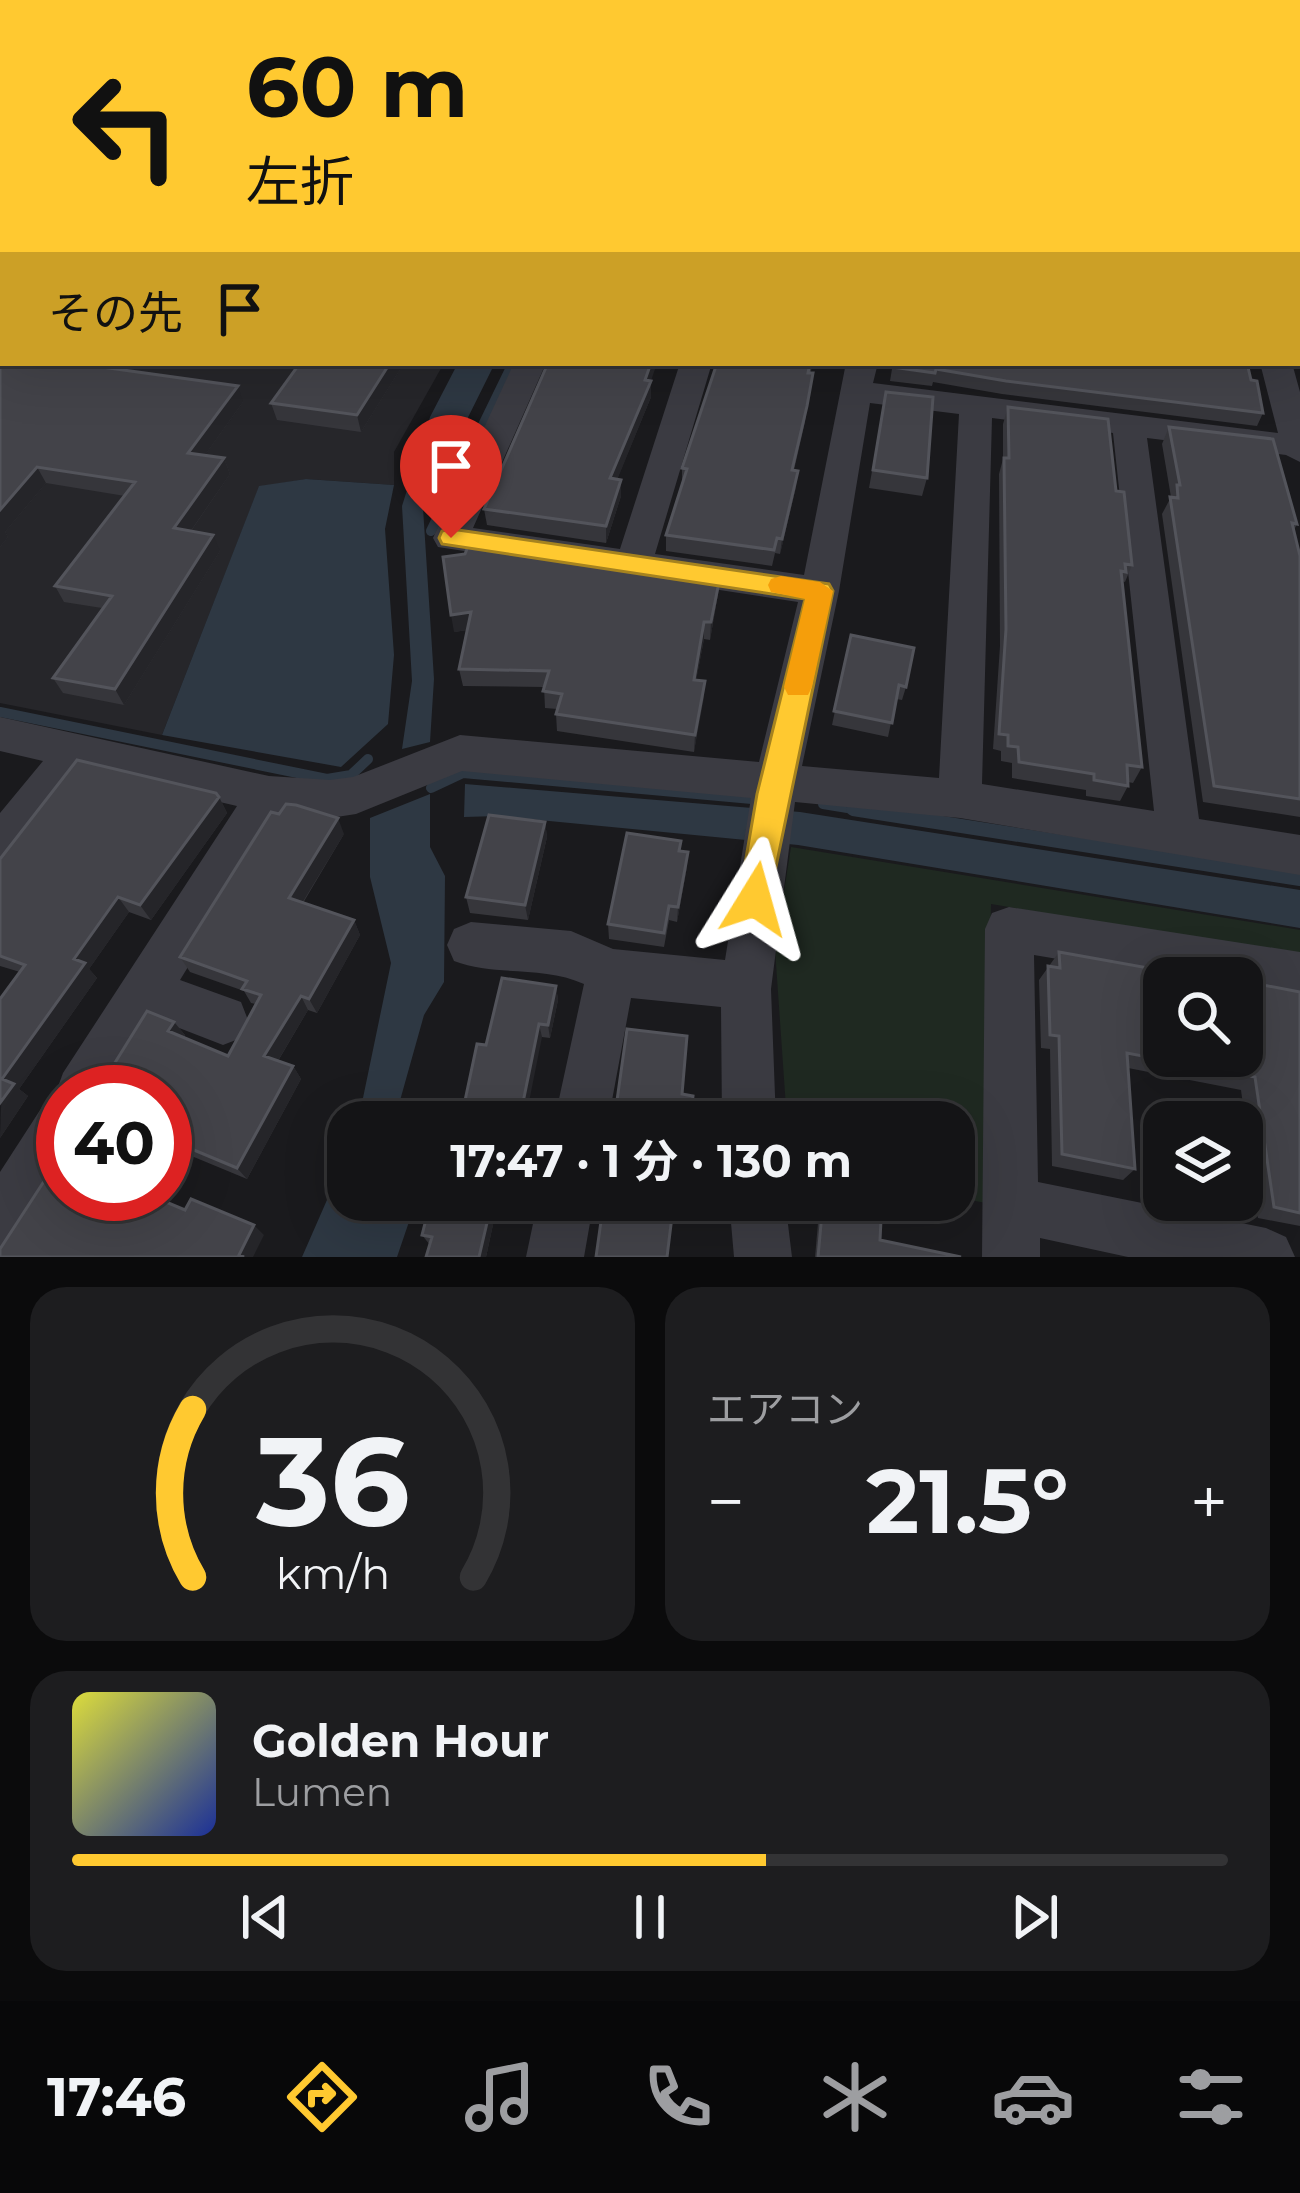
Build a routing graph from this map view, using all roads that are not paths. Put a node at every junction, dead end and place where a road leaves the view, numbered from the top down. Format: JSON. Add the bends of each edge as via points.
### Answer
{"nodes":[{"id":1,"x":529,"y":366,"type":"edge"},
{"id":2,"x":695,"y":366,"type":"edge"},
{"id":3,"x":1277,"y":366,"type":"edge"},
{"id":4,"x":859,"y":377,"type":"edge"},
{"id":5,"x":976,"y":408,"type":"junction"},
{"id":6,"x":1129,"y":427,"type":"junction"},
{"id":7,"x":1299,"y":449,"type":"edge"},
{"id":8,"x":634,"y":563,"type":"junction"},
{"id":9,"x":820,"y":591,"type":"junction"},
{"id":10,"x":0,"y":734,"type":"edge"},
{"id":11,"x":76,"y":752,"type":"junction"},
{"id":12,"x":775,"y":787,"type":"junction"},
{"id":13,"x":269,"y":795,"type":"junction"},
{"id":14,"x":960,"y":799,"type":"junction"},
{"id":15,"x":1178,"y":836,"type":"junction"},
{"id":16,"x":0,"y":847,"type":"edge"},
{"id":17,"x":1300,"y":855,"type":"edge"},
{"id":18,"x":471,"y":945,"type":"dead end"},
{"id":19,"x":610,"y":972,"type":"junction"},
{"id":20,"x":1300,"y":976,"type":"edge"},
{"id":21,"x":744,"y":986,"type":"junction"},
{"id":22,"x":146,"y":991,"type":"junction"},
{"id":23,"x":223,"y":1021,"type":"dead end"},
{"id":24,"x":99,"y":1065,"type":"edge"},
{"id":25,"x":585,"y":1101,"type":"edge"},
{"id":26,"x":748,"y":1101,"type":"edge"},
{"id":27,"x":36,"y":1166,"type":"edge"},
{"id":28,"x":562,"y":1221,"type":"edge"},
{"id":29,"x":759,"y":1221,"type":"edge"},
{"id":30,"x":0,"y":1223,"type":"edge"},
{"id":31,"x":1010,"y":1231,"type":"edge"},
{"id":32,"x":555,"y":1257,"type":"edge"},
{"id":33,"x":763,"y":1257,"type":"edge"},
{"id":34,"x":1266,"y":1257,"type":"edge"}],
"edges":[{"from":1,"to":8,"type":"street","via":[[451,538]]},
{"from":2,"to":8,"type":"street"},
{"from":3,"to":7,"type":"street"},
{"from":4,"to":5,"type":"street"},
{"from":4,"to":9,"type":"street"},
{"from":5,"to":6,"type":"street"},
{"from":5,"to":14,"type":"street"},
{"from":6,"to":7,"type":"street"},
{"from":6,"to":15,"type":"street"},
{"from":8,"to":9,"type":"street"},
{"from":9,"to":12,"type":"street"},
{"from":10,"to":11,"type":"street"},
{"from":11,"to":13,"type":"street"},
{"from":11,"to":16,"type":"street"},
{"from":12,"to":13,"type":"street","via":[[460,753],[343,797]]},
{"from":12,"to":14,"type":"street"},
{"from":12,"to":21,"type":"street"},
{"from":13,"to":22,"type":"street"},
{"from":14,"to":15,"type":"street"},
{"from":15,"to":17,"type":"street"},
{"from":18,"to":19,"type":"street","via":[[571,955]]},
{"from":19,"to":21,"type":"street"},
{"from":19,"to":25,"type":"street"},
{"from":20,"to":31,"type":"street","via":[[1009,929]]},
{"from":21,"to":26,"type":"street"},
{"from":22,"to":23,"type":"street"},
{"from":22,"to":24,"type":"street"},
{"from":27,"to":30,"type":"street"},
{"from":28,"to":32,"type":"street"},
{"from":29,"to":33,"type":"street"},
{"from":31,"to":34,"type":"street"}]}
